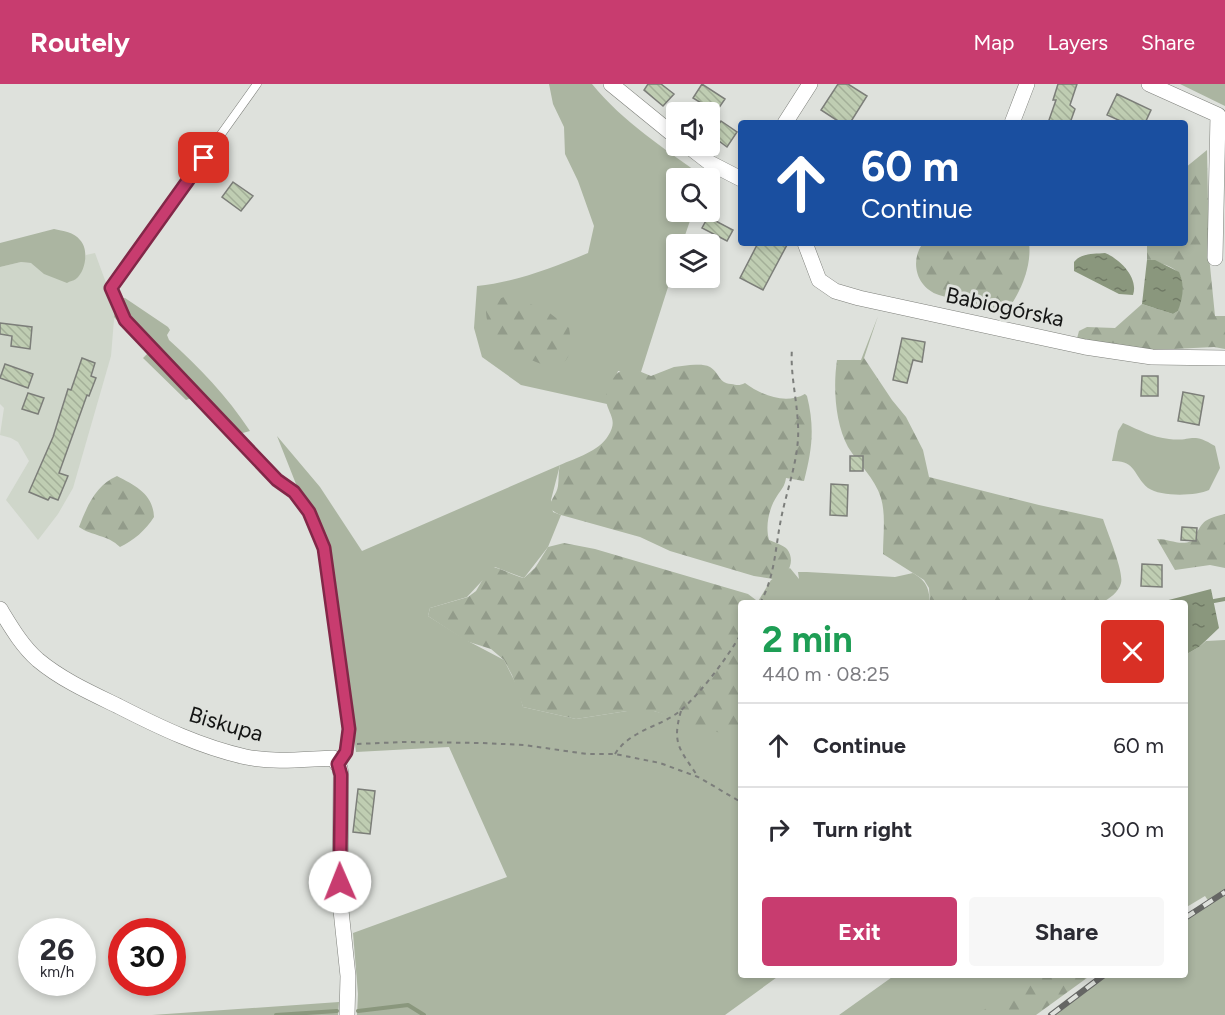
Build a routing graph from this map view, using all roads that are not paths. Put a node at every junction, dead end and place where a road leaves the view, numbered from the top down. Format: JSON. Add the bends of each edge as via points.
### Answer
{"nodes":[{"id":1,"x":257,"y":84,"type":"edge"},
{"id":2,"x":611,"y":84,"type":"edge"},
{"id":3,"x":810,"y":84,"type":"edge"},
{"id":4,"x":1027,"y":84,"type":"edge"},
{"id":5,"x":1149,"y":84,"type":"edge"},
{"id":6,"x":787,"y":120,"type":"edge"},
{"id":7,"x":1013,"y":120,"type":"edge"},
{"id":8,"x":666,"y":129,"type":"edge"},
{"id":9,"x":701,"y":156,"type":"edge"},
{"id":10,"x":738,"y":178,"type":"edge"},
{"id":11,"x":806,"y":246,"type":"edge"},
{"id":12,"x":1215,"y":258,"type":"dead end"},
{"id":13,"x":1225,"y":358,"type":"edge"},
{"id":14,"x":0,"y":609,"type":"edge"},
{"id":15,"x":338,"y":764,"type":"junction"},
{"id":16,"x":347,"y":1015,"type":"edge"}],
"edges":[{"from":1,"to":15,"type":"lane","via":[[111,288],[125,320],[277,480],[294,492],[309,512],[324,548],[349,729],[346,752]]},
{"from":2,"to":8,"type":"street"},
{"from":3,"to":6,"type":"street"},
{"from":4,"to":7,"type":"street"},
{"from":5,"to":12,"type":"street","via":[[1218,115]]},
{"from":9,"to":10,"type":"street"},
{"from":11,"to":13,"type":"street","name":"Babiogórska","via":[[819,280],[835,291],[859,298],[1085,347],[1152,357]]},
{"from":14,"to":15,"type":"street","name":"Biskupa","via":[[15,635],[37,659],[89,692],[169,731],[248,757],[333,758]]},
{"from":15,"to":16,"type":"street"}]}
